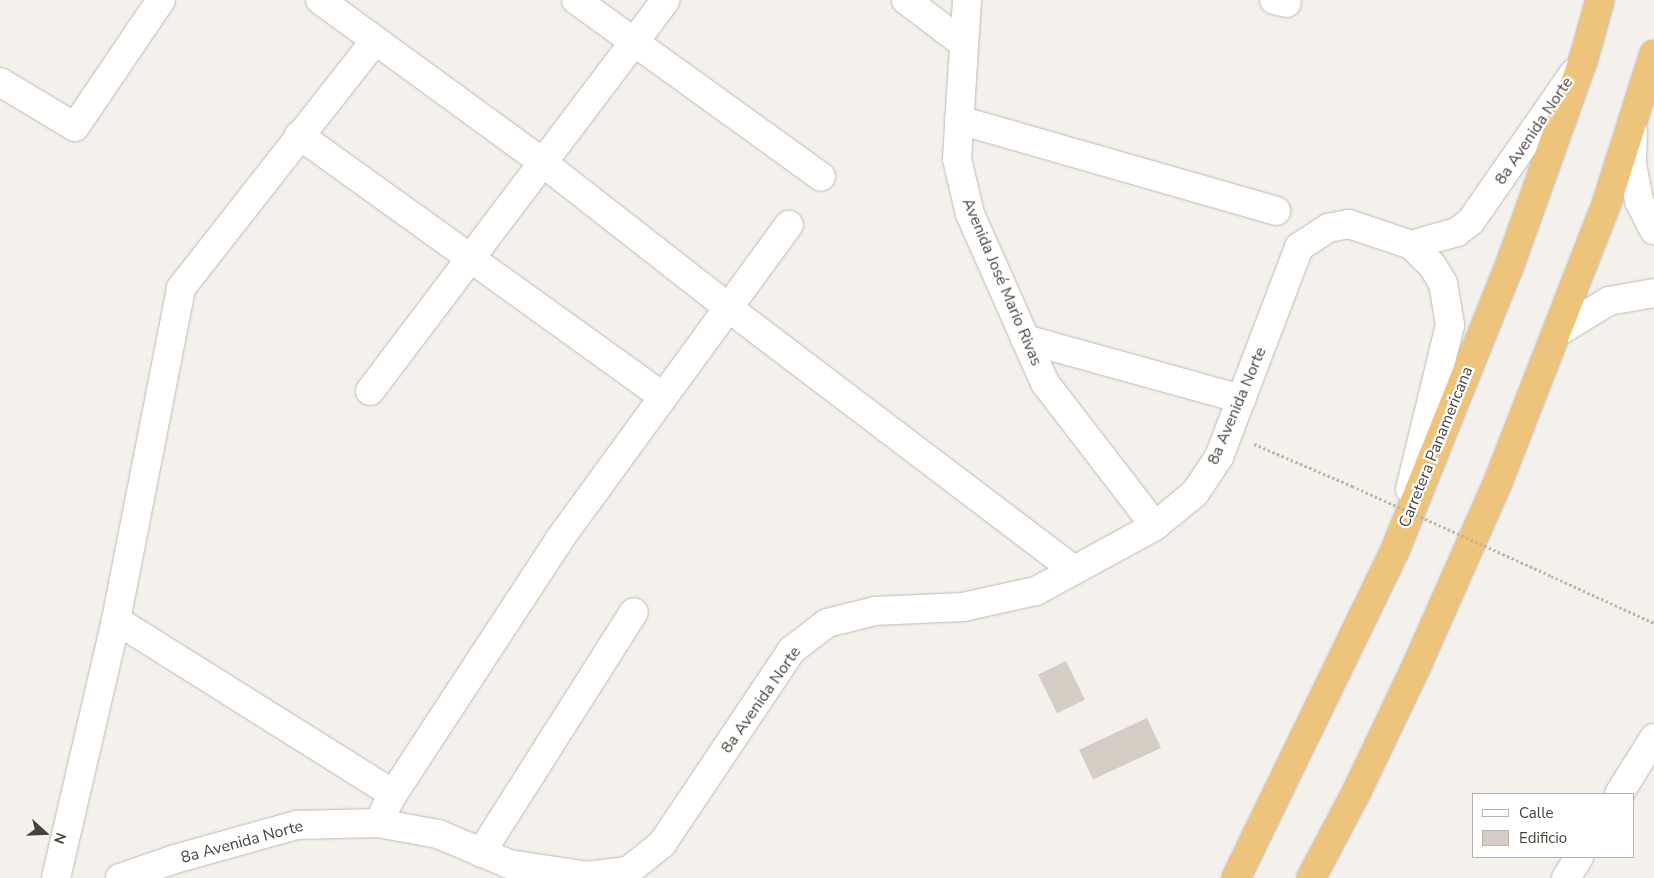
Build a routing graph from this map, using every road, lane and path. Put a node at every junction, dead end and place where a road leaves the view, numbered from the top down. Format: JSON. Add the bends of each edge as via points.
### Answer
{"nodes":[{"id":1,"x":162,"y":0,"type":"edge"},
{"id":2,"x":320,"y":0,"type":"edge"},
{"id":3,"x":576,"y":0,"type":"edge"},
{"id":4,"x":666,"y":0,"type":"edge"},
{"id":5,"x":906,"y":0,"type":"edge"},
{"id":6,"x":967,"y":0,"type":"edge"},
{"id":7,"x":1600,"y":0,"type":"edge"},
{"id":8,"x":374,"y":41,"type":"junction"},
{"id":9,"x":634,"y":42,"type":"junction"},
{"id":10,"x":964,"y":44,"type":"junction"},
{"id":11,"x":1654,"y":54,"type":"edge"},
{"id":12,"x":1583,"y":61,"type":"junction"},
{"id":13,"x":0,"y":82,"type":"edge"},
{"id":14,"x":959,"y":120,"type":"junction"},
{"id":15,"x":1633,"y":122,"type":"junction"},
{"id":16,"x":300,"y":136,"type":"junction"},
{"id":17,"x":542,"y":162,"type":"junction"},
{"id":18,"x":821,"y":177,"type":"dead end"},
{"id":19,"x":1276,"y":211,"type":"dead end"},
{"id":20,"x":789,"y":225,"type":"dead end"},
{"id":21,"x":1654,"y":230,"type":"edge"},
{"id":22,"x":1411,"y":246,"type":"junction"},
{"id":23,"x":472,"y":258,"type":"junction"},
{"id":24,"x":1654,"y":293,"type":"edge"},
{"id":25,"x":730,"y":309,"type":"junction"},
{"id":26,"x":1558,"y":332,"type":"junction"},
{"id":27,"x":1025,"y":339,"type":"junction"},
{"id":28,"x":370,"y":391,"type":"dead end"},
{"id":29,"x":662,"y":396,"type":"junction"},
{"id":30,"x":1242,"y":399,"type":"junction"},
{"id":31,"x":1229,"y":434,"type":"junction"},
{"id":32,"x":1156,"y":526,"type":"junction"},
{"id":33,"x":1396,"y":548,"type":"junction"},
{"id":34,"x":1074,"y":570,"type":"junction"},
{"id":35,"x":634,"y":612,"type":"dead end"},
{"id":36,"x":116,"y":620,"type":"junction"},
{"id":37,"x":1654,"y":623,"type":"edge"},
{"id":38,"x":1654,"y":738,"type":"edge"},
{"id":39,"x":1620,"y":793,"type":"edge"},
{"id":40,"x":393,"y":794,"type":"junction"},
{"id":41,"x":378,"y":823,"type":"junction"},
{"id":42,"x":481,"y":852,"type":"junction"},
{"id":43,"x":1579,"y":858,"type":"edge"},
{"id":44,"x":151,"y":873,"type":"edge"},
{"id":45,"x":56,"y":878,"type":"edge"},
{"id":46,"x":120,"y":878,"type":"edge"},
{"id":47,"x":1236,"y":878,"type":"edge"},
{"id":48,"x":1311,"y":878,"type":"edge"},
{"id":49,"x":1566,"y":878,"type":"edge"}],
"edges":[{"from":1,"to":13,"type":"street","via":[[75,127]]},
{"from":2,"to":8,"type":"street"},
{"from":3,"to":9,"type":"street"},
{"from":4,"to":9,"type":"street"},
{"from":5,"to":10,"type":"street"},
{"from":6,"to":10,"type":"street","name":"Avenida José Mario Rivas"},
{"from":7,"to":12,"type":"highway","name":"Carretera Panamericana"},
{"from":8,"to":16,"type":"street"},
{"from":8,"to":17,"type":"street"},
{"from":9,"to":17,"type":"street"},
{"from":9,"to":18,"type":"street"},
{"from":10,"to":14,"type":"street","name":"Avenida José Mario Rivas"},
{"from":11,"to":15,"type":"highway"},
{"from":12,"to":22,"type":"street","name":"8a Avenida Norte","via":[[1471,221],[1458,232]]},
{"from":12,"to":33,"type":"highway","name":"Carretera Panamericana","via":[[1508,270]]},
{"from":14,"to":19,"type":"street"},
{"from":14,"to":27,"type":"street","name":"Avenida José Mario Rivas","via":[[957,159],[970,214]]},
{"from":15,"to":21,"type":"street","via":[[1632,164],[1639,201]]},
{"from":15,"to":26,"type":"highway"},
{"from":16,"to":23,"type":"street"},
{"from":16,"to":36,"type":"street","via":[[181,288]]},
{"from":17,"to":23,"type":"street"},
{"from":17,"to":25,"type":"street"},
{"from":20,"to":25,"type":"street"},
{"from":22,"to":30,"type":"street","name":"8a Avenida Norte","via":[[1349,224],[1328,228],[1299,247]]},
{"from":22,"to":33,"type":"street","name":"8a Avenida Norte","via":[[1432,266],[1442,284],[1448,300],[1450,325]]},
{"from":23,"to":28,"type":"street"},
{"from":23,"to":29,"type":"street"},
{"from":24,"to":26,"type":"street","via":[[1609,301]]},
{"from":25,"to":29,"type":"street"},
{"from":25,"to":34,"type":"street"},
{"from":26,"to":48,"type":"highway","via":[[1498,482],[1417,665]]},
{"from":27,"to":30,"type":"street"},
{"from":27,"to":32,"type":"street","name":"Avenida José Mario Rivas","via":[[1044,383]]},
{"from":29,"to":40,"type":"street","via":[[559,540]]},
{"from":30,"to":31,"type":"street","name":"8a Avenida Norte"},
{"from":31,"to":32,"type":"street","name":"8a Avenida Norte","via":[[1219,457],[1195,493]]},
{"from":31,"to":37,"type":"path","bridge":true},
{"from":32,"to":34,"type":"street","name":"8a Avenida Norte"},
{"from":33,"to":47,"type":"highway","name":"Carretera Panamericana"},
{"from":34,"to":42,"type":"street","name":"8a Avenida Norte","via":[[1036,591],[963,607],[875,610],[826,623],[792,650],[662,844],[628,871],[587,876],[508,864]]},
{"from":35,"to":42,"type":"street"},
{"from":36,"to":40,"type":"street"},
{"from":36,"to":45,"type":"street"},
{"from":38,"to":39,"type":"street"},
{"from":40,"to":41,"type":"street"},
{"from":41,"to":42,"type":"street","name":"8a Avenida Norte","via":[[438,834]]},
{"from":41,"to":44,"type":"street","name":"8a Avenida Norte","via":[[297,825]]},
{"from":43,"to":49,"type":"street"},
{"from":44,"to":46,"type":"street","name":"8a Avenida Norte"}]}
